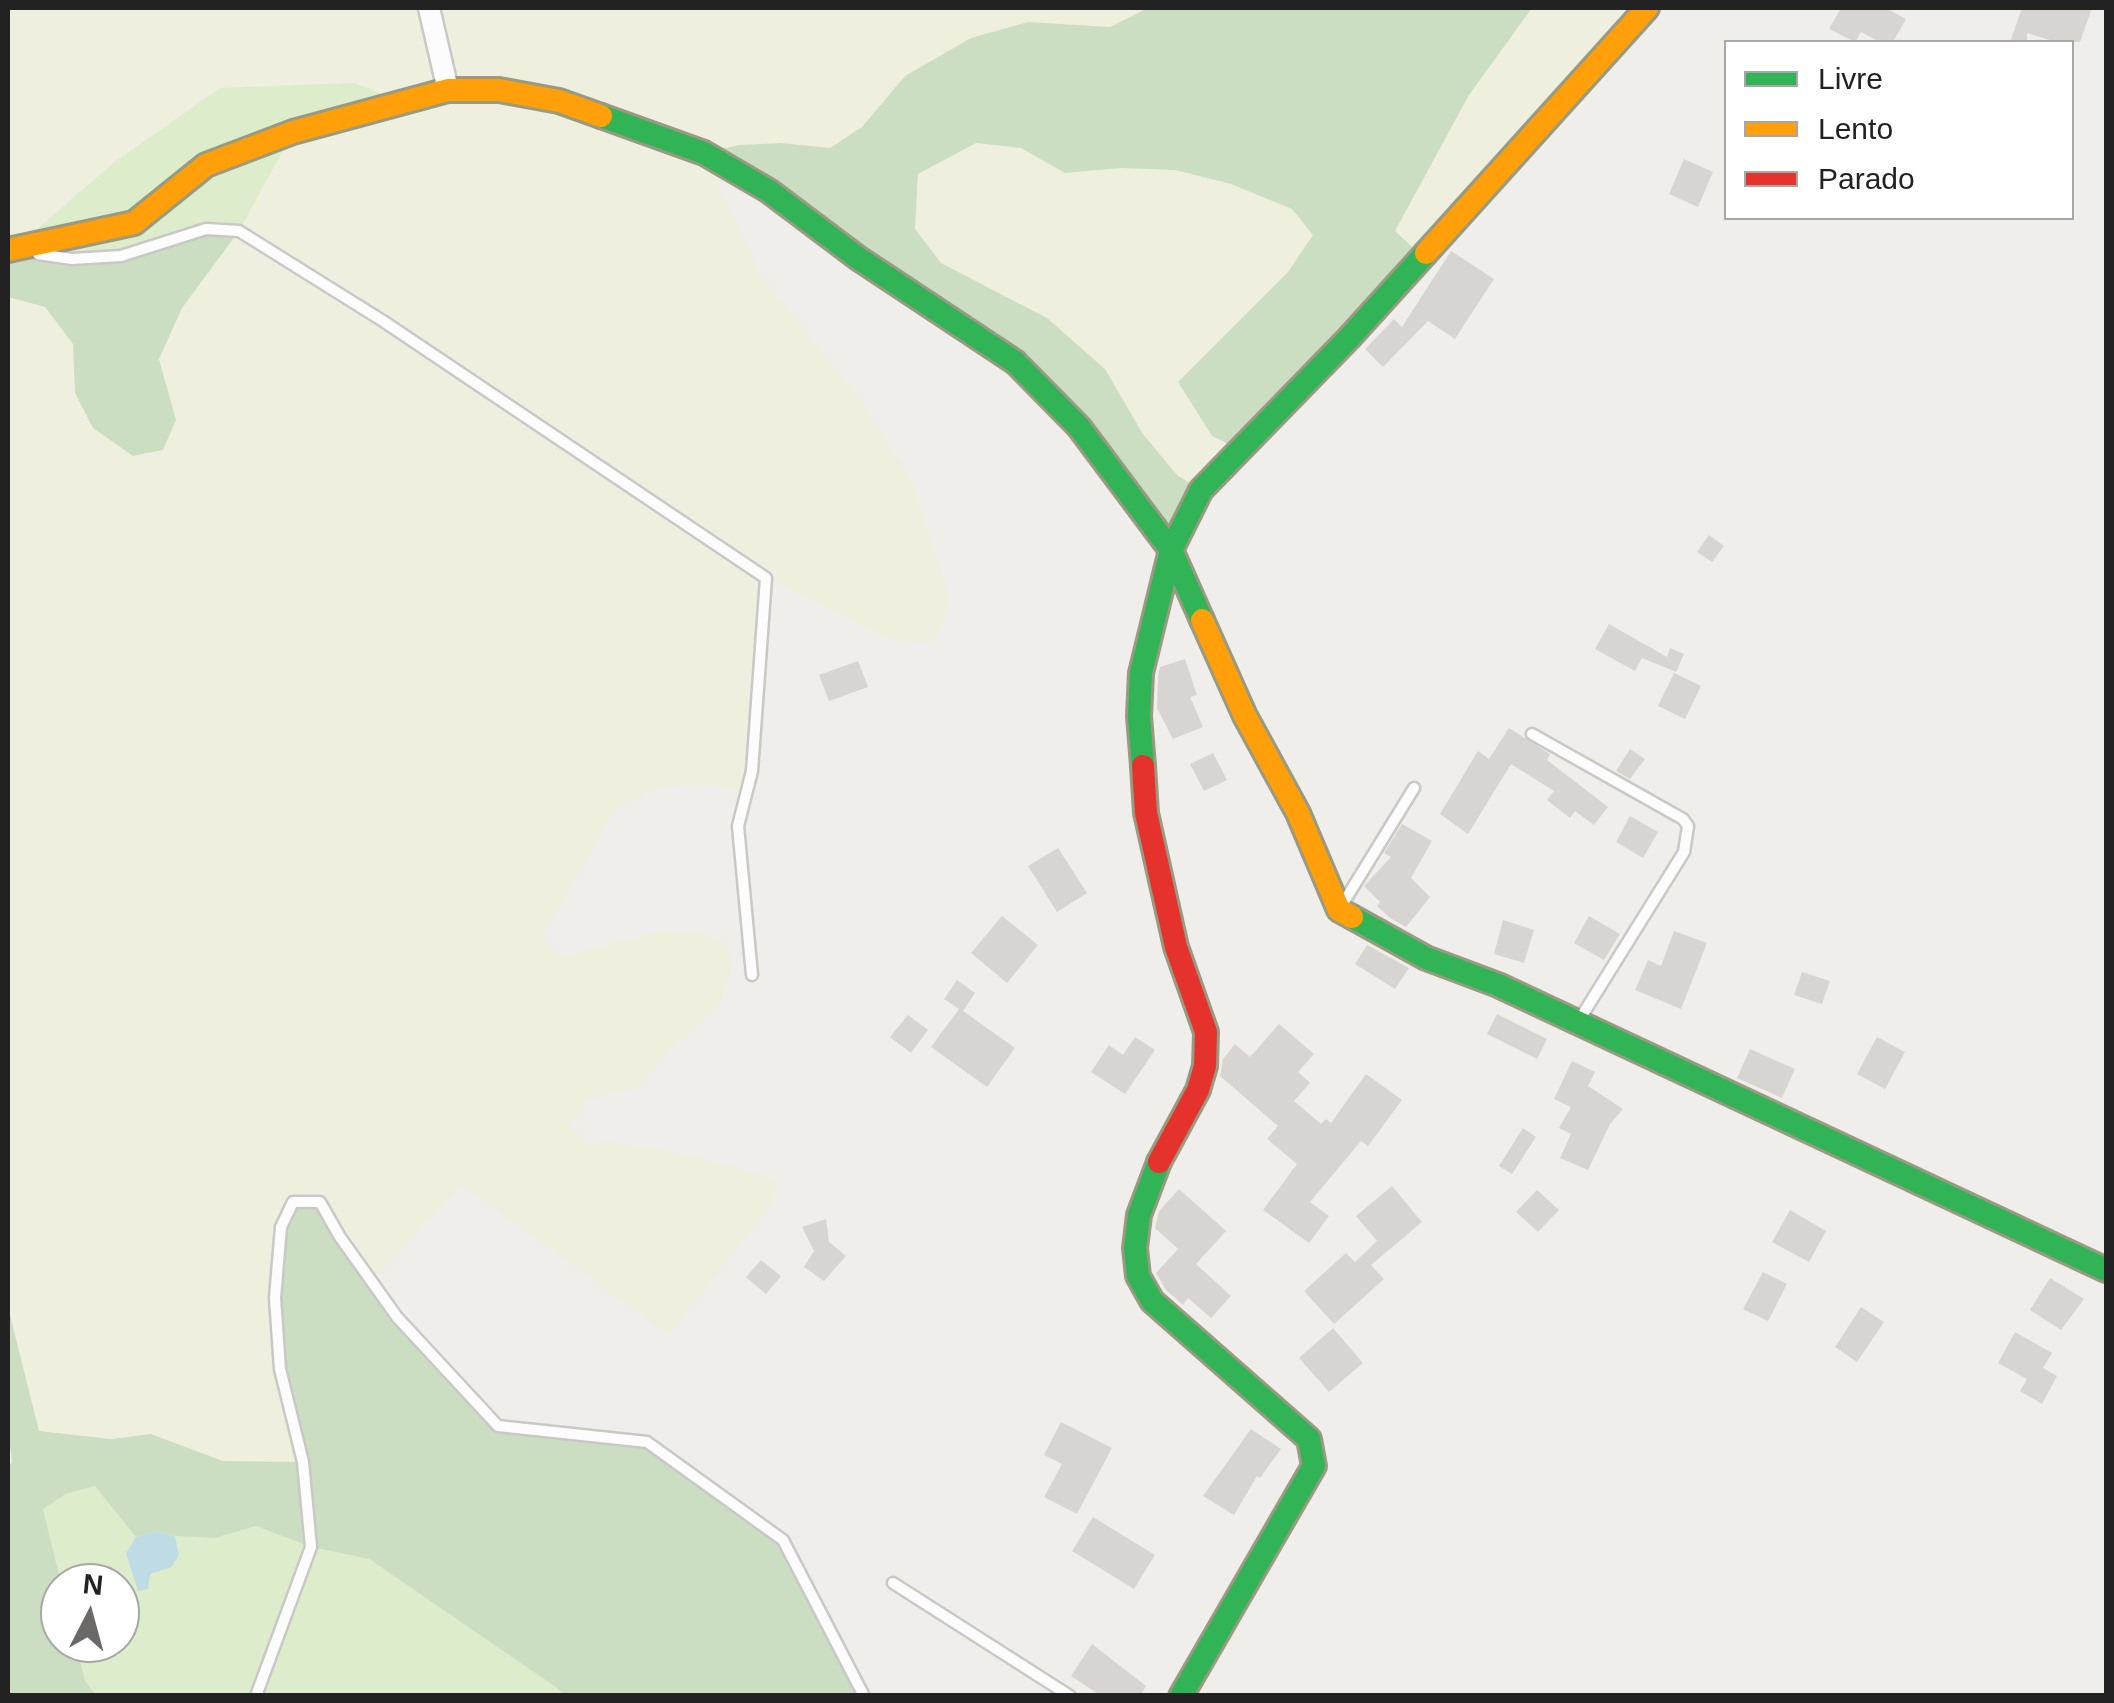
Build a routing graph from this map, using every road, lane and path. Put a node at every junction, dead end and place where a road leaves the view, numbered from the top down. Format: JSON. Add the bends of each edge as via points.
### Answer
{"nodes":[{"id":1,"x":429,"y":8,"type":"edge"},
{"id":2,"x":1647,"y":8,"type":"edge"},
{"id":3,"x":448,"y":90,"type":"junction"},
{"id":4,"x":10,"y":251,"type":"edge"},
{"id":5,"x":1171,"y":550,"type":"junction"},
{"id":6,"x":1532,"y":734,"type":"dead end"},
{"id":7,"x":1414,"y":788,"type":"dead end"},
{"id":8,"x":1339,"y":910,"type":"junction"},
{"id":9,"x":752,"y":975,"type":"dead end"},
{"id":10,"x":1578,"y":1022,"type":"junction"},
{"id":11,"x":2106,"y":1270,"type":"edge"},
{"id":12,"x":893,"y":1584,"type":"dead end"},
{"id":13,"x":256,"y":1696,"type":"edge"},
{"id":14,"x":864,"y":1696,"type":"edge"},
{"id":15,"x":1070,"y":1696,"type":"edge"},
{"id":16,"x":1182,"y":1696,"type":"edge"}],
"edges":[{"from":1,"to":3,"type":"street"},
{"from":2,"to":5,"type":"street","via":[[1349,338],[1201,490]]},
{"from":3,"to":4,"type":"street","via":[[293,132],[206,165],[134,222]]},
{"from":3,"to":5,"type":"street","via":[[499,90],[559,102],[704,154],[769,191],[1015,362],[1080,426]]},
{"from":4,"to":9,"type":"lane","via":[[72,259],[121,256],[206,228],[239,230],[766,578],[752,771],[738,826]]},
{"from":5,"to":8,"type":"street"},
{"from":5,"to":16,"type":"street","via":[[1141,674],[1139,716],[1146,812],[1176,947],[1206,1032],[1205,1066],[1138,1216],[1138,1276],[1152,1301],[1309,1439],[1314,1452],[1314,1466]]},
{"from":6,"to":10,"type":"lane","via":[[1688,826],[1684,852]]},
{"from":7,"to":8,"type":"lane"},
{"from":8,"to":10,"type":"street","via":[[1426,958]]},
{"from":10,"to":11,"type":"street"},
{"from":12,"to":15,"type":"lane"},
{"from":13,"to":14,"type":"lane","via":[[312,1547],[303,1462],[280,1369],[276,1298],[281,1227],[293,1202],[320,1202],[397,1317],[498,1426],[647,1442],[784,1540]]}]}
